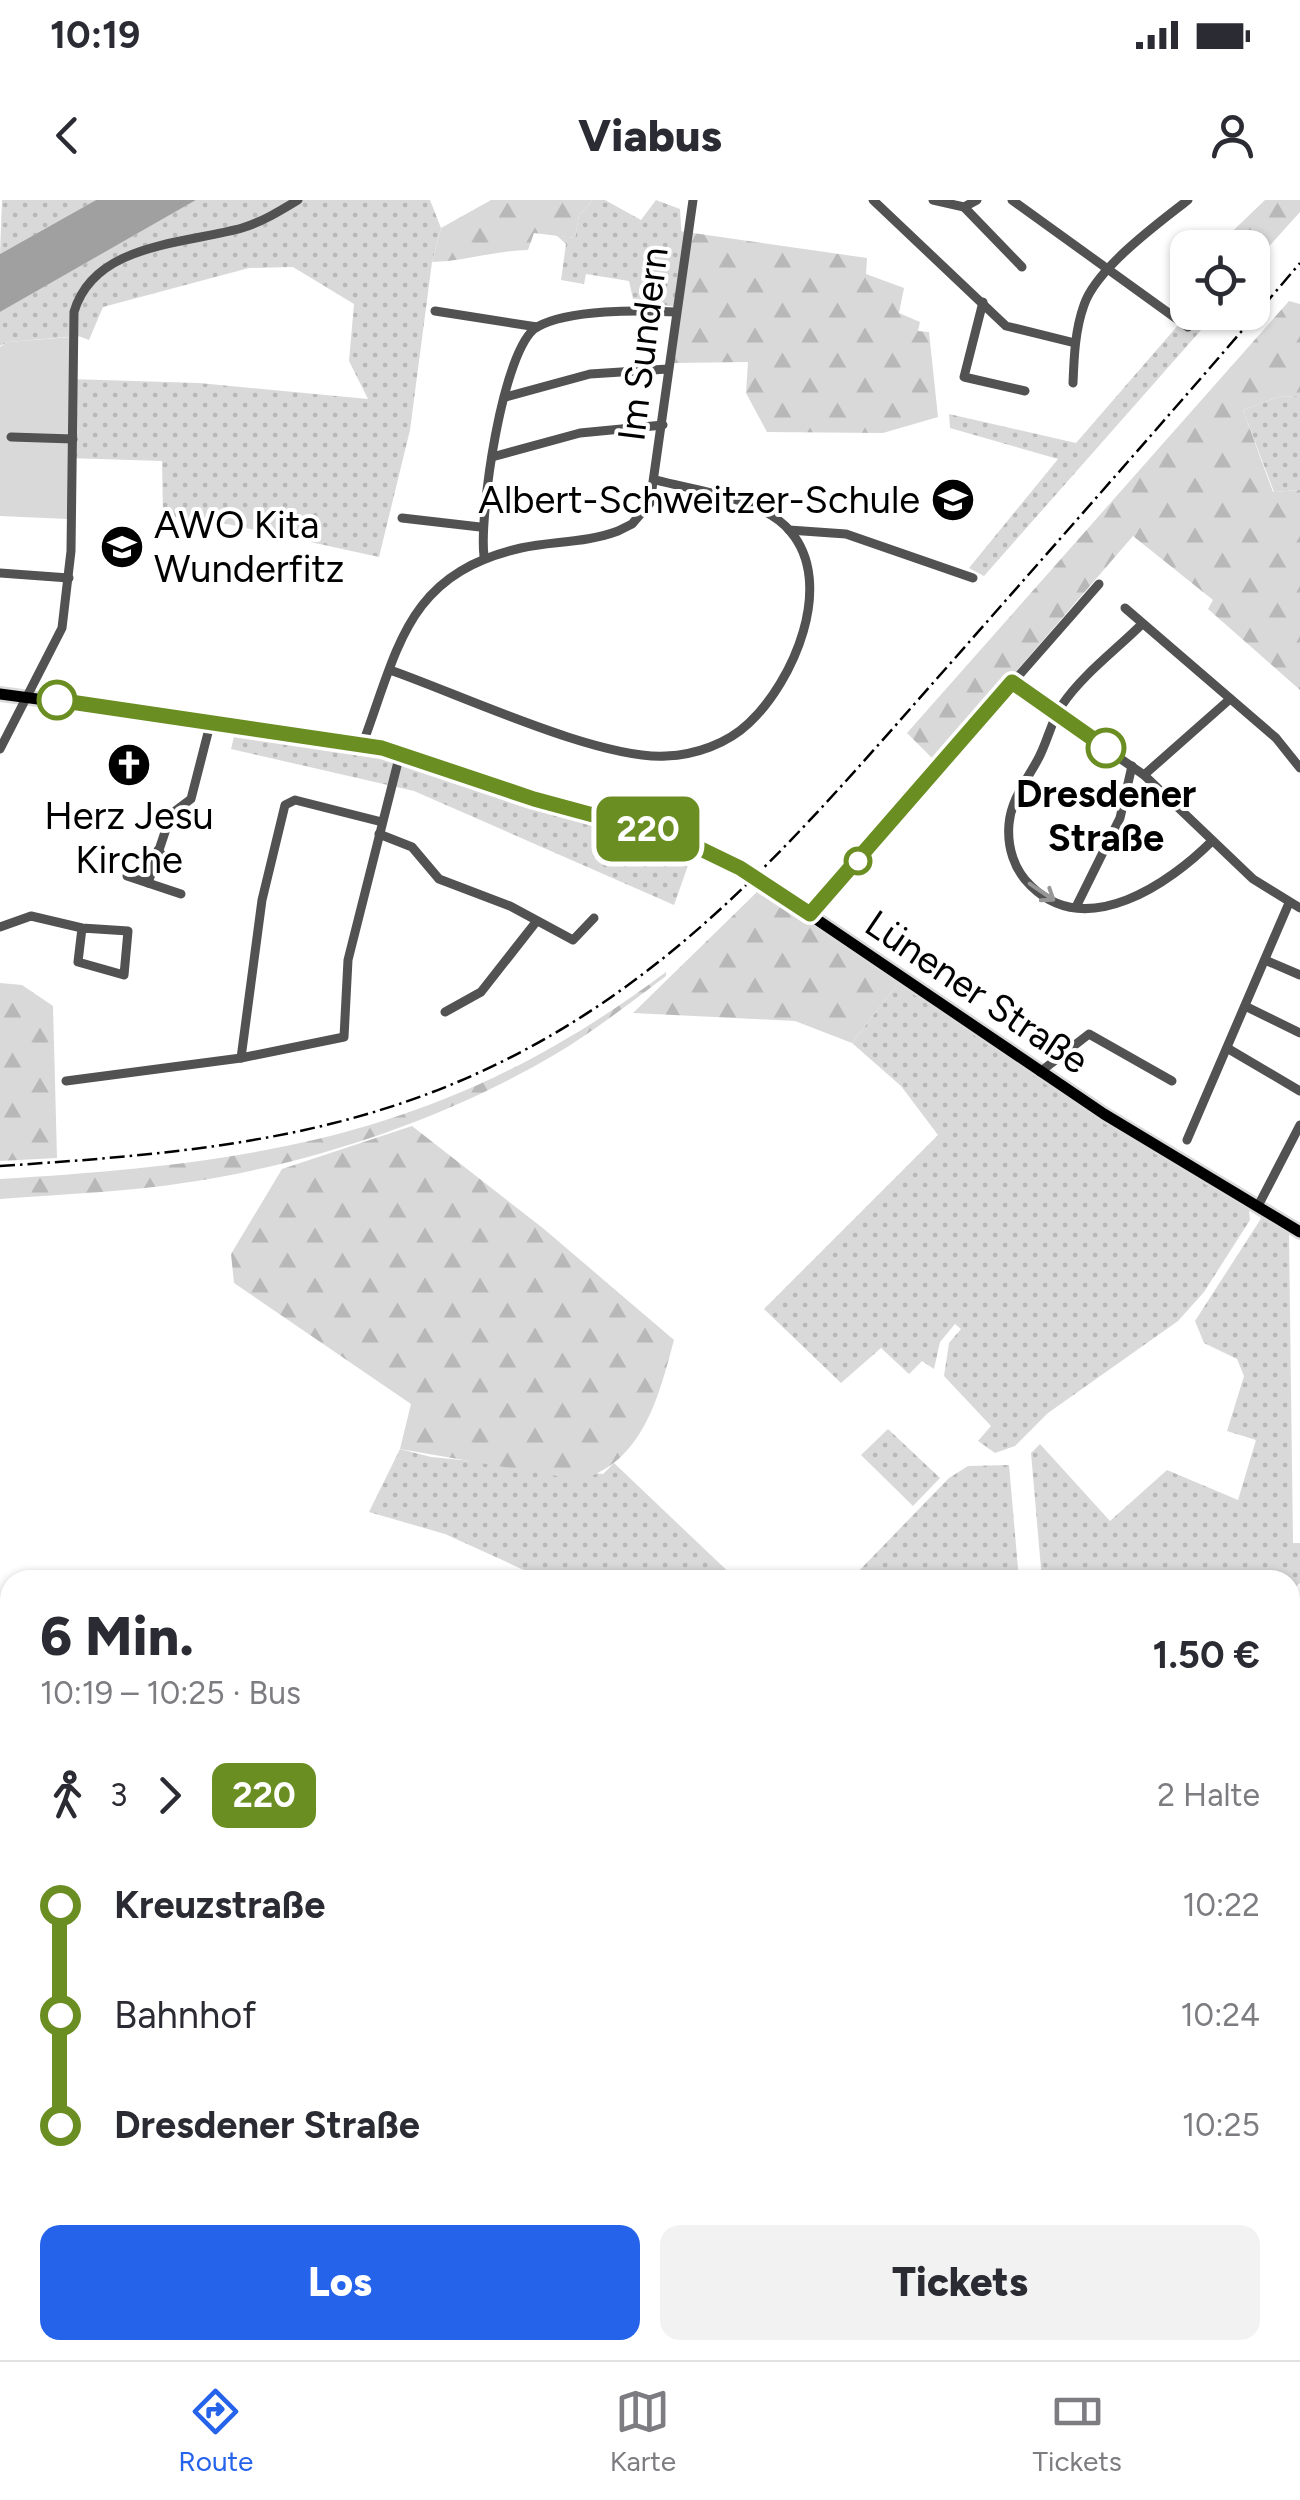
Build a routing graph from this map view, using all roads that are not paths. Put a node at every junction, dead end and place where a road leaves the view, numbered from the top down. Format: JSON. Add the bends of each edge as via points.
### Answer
{"nodes":[{"id":1,"x":298,"y":200,"type":"edge"},
{"id":2,"x":693,"y":200,"type":"edge"},
{"id":3,"x":873,"y":200,"type":"edge"},
{"id":4,"x":933,"y":200,"type":"edge"},
{"id":5,"x":977,"y":200,"type":"edge"},
{"id":6,"x":1012,"y":200,"type":"edge"},
{"id":7,"x":1188,"y":200,"type":"edge"},
{"id":8,"x":964,"y":207,"type":"junction"},
{"id":9,"x":1022,"y":267,"type":"dead end"},
{"id":10,"x":1109,"y":272,"type":"junction"},
{"id":11,"x":983,"y":302,"type":"junction"},
{"id":12,"x":435,"y":311,"type":"dead end"},
{"id":13,"x":676,"y":312,"type":"junction"},
{"id":14,"x":1170,"y":312,"type":"edge"},
{"id":15,"x":537,"y":327,"type":"junction"},
{"id":16,"x":1075,"y":343,"type":"junction"},
{"id":17,"x":668,"y":369,"type":"junction"},
{"id":18,"x":1072,"y":383,"type":"dead end"},
{"id":19,"x":1025,"y":391,"type":"dead end"},
{"id":20,"x":506,"y":396,"type":"junction"},
{"id":21,"x":663,"y":425,"type":"junction"},
{"id":22,"x":11,"y":438,"type":"dead end"},
{"id":23,"x":72,"y":440,"type":"junction"},
{"id":24,"x":492,"y":457,"type":"junction"},
{"id":25,"x":656,"y":480,"type":"junction"},
{"id":26,"x":402,"y":518,"type":"dead end"},
{"id":27,"x":480,"y":527,"type":"junction"},
{"id":28,"x":789,"y":530,"type":"junction"},
{"id":29,"x":484,"y":556,"type":"junction"},
{"id":30,"x":0,"y":572,"type":"edge"},
{"id":31,"x":69,"y":578,"type":"junction"},
{"id":32,"x":973,"y":578,"type":"dead end"},
{"id":33,"x":1099,"y":584,"type":"dead end"},
{"id":34,"x":1125,"y":608,"type":"dead end"},
{"id":35,"x":1142,"y":624,"type":"junction"},
{"id":36,"x":390,"y":670,"type":"junction"},
{"id":37,"x":1012,"y":682,"type":"junction"},
{"id":38,"x":0,"y":694,"type":"edge"},
{"id":39,"x":25,"y":696,"type":"junction"},
{"id":40,"x":1230,"y":699,"type":"junction"},
{"id":41,"x":1057,"y":713,"type":"junction"},
{"id":42,"x":211,"y":721,"type":"junction"},
{"id":43,"x":363,"y":743,"type":"junction"},
{"id":44,"x":0,"y":749,"type":"edge"},
{"id":45,"x":400,"y":754,"type":"junction"},
{"id":46,"x":1132,"y":766,"type":"junction"},
{"id":47,"x":1300,"y":768,"type":"edge"},
{"id":48,"x":1144,"y":776,"type":"junction"},
{"id":49,"x":382,"y":822,"type":"junction"},
{"id":50,"x":379,"y":834,"type":"junction"},
{"id":51,"x":1212,"y":841,"type":"junction"},
{"id":52,"x":158,"y":850,"type":"junction"},
{"id":53,"x":173,"y":869,"type":"dead end"},
{"id":54,"x":127,"y":876,"type":"dead end"},
{"id":55,"x":148,"y":882,"type":"junction"},
{"id":56,"x":181,"y":894,"type":"dead end"},
{"id":57,"x":1289,"y":903,"type":"junction"},
{"id":58,"x":1076,"y":907,"type":"junction"},
{"id":59,"x":1300,"y":908,"type":"edge"},
{"id":60,"x":810,"y":914,"type":"junction"},
{"id":61,"x":594,"y":918,"type":"dead end"},
{"id":62,"x":536,"y":922,"type":"junction"},
{"id":63,"x":0,"y":927,"type":"edge"},
{"id":64,"x":82,"y":928,"type":"junction"},
{"id":65,"x":1265,"y":960,"type":"junction"},
{"id":66,"x":1300,"y":974,"type":"edge"},
{"id":67,"x":1245,"y":1006,"type":"junction"},
{"id":68,"x":446,"y":1012,"type":"dead end"},
{"id":69,"x":1300,"y":1033,"type":"edge"},
{"id":70,"x":1227,"y":1048,"type":"junction"},
{"id":71,"x":241,"y":1058,"type":"junction"},
{"id":72,"x":1040,"y":1072,"type":"junction"},
{"id":73,"x":66,"y":1081,"type":"dead end"},
{"id":74,"x":1172,"y":1081,"type":"dead end"},
{"id":75,"x":1300,"y":1091,"type":"edge"},
{"id":76,"x":1300,"y":1125,"type":"edge"},
{"id":77,"x":1187,"y":1140,"type":"dead end"},
{"id":78,"x":1289,"y":1145,"type":"junction"},
{"id":79,"x":1300,"y":1152,"type":"edge"},
{"id":80,"x":1258,"y":1206,"type":"junction"},
{"id":81,"x":1300,"y":1232,"type":"edge"}],
"edges":[{"from":1,"to":23,"type":"street","via":[[239,229],[140,252],[84,286],[74,312]]},
{"from":2,"to":13,"type":"street","name":"Im Sundern"},
{"from":3,"to":11,"type":"street"},
{"from":4,"to":8,"type":"street"},
{"from":5,"to":8,"type":"street"},
{"from":6,"to":10,"type":"street"},
{"from":7,"to":10,"type":"street"},
{"from":8,"to":9,"type":"street"},
{"from":10,"to":14,"type":"street"},
{"from":10,"to":16,"type":"street","via":[[1084,304]]},
{"from":11,"to":16,"type":"street","via":[[1006,326]]},
{"from":11,"to":19,"type":"street","via":[[964,377]]},
{"from":12,"to":15,"type":"street"},
{"from":13,"to":15,"type":"street","via":[[600,312]]},
{"from":13,"to":17,"type":"street","name":"Im Sundern"},
{"from":15,"to":20,"type":"street","via":[[521,347]]},
{"from":16,"to":18,"type":"street"},
{"from":17,"to":20,"type":"street","via":[[590,374]]},
{"from":17,"to":21,"type":"street","name":"Im Sundern"},
{"from":20,"to":24,"type":"street"},
{"from":21,"to":24,"type":"street","via":[[580,432]]},
{"from":21,"to":25,"type":"street","name":"Im Sundern"},
{"from":22,"to":23,"type":"street"},
{"from":23,"to":31,"type":"street"},
{"from":24,"to":27,"type":"street"},
{"from":25,"to":28,"type":"street","via":[[755,508]]},
{"from":25,"to":29,"type":"street","name":"Im Sundern","via":[[650,503],[624,528]]},
{"from":26,"to":27,"type":"street"},
{"from":27,"to":29,"type":"street"},
{"from":28,"to":32,"type":"street","via":[[846,534]]},
{"from":28,"to":36,"type":"street","via":[[806,560],[810,586],[792,663],[749,724],[712,746],[668,756],[623,752]]},
{"from":29,"to":36,"type":"street","name":"Im Sundern","via":[[428,596]]},
{"from":30,"to":31,"type":"street"},
{"from":31,"to":39,"type":"street","via":[[58,642]]},
{"from":33,"to":37,"type":"street"},
{"from":34,"to":35,"type":"street"},
{"from":35,"to":40,"type":"street"},
{"from":35,"to":41,"type":"street"},
{"from":36,"to":43,"type":"street","name":"Im Sundern"},
{"from":37,"to":41,"type":"street"},
{"from":37,"to":60,"type":"street"},
{"from":38,"to":39,"type":"main road","name":"Lünener Straße"},
{"from":39,"to":42,"type":"main road","name":"Lünener Straße"},
{"from":39,"to":44,"type":"street"},
{"from":40,"to":47,"type":"street"},
{"from":40,"to":48,"type":"street"},
{"from":41,"to":46,"type":"street"},
{"from":41,"to":58,"type":"street","one_way":true,"via":[[1013,806],[1009,838],[1016,866],[1035,890]]},
{"from":42,"to":43,"type":"main road","name":"Lünener Straße"},
{"from":42,"to":52,"type":"street","via":[[191,800],[171,814]]},
{"from":43,"to":45,"type":"main road","name":"Lünener Straße"},
{"from":45,"to":49,"type":"street"},
{"from":45,"to":60,"type":"main road","name":"Lünener Straße","via":[[678,838]]},
{"from":46,"to":48,"type":"street"},
{"from":46,"to":58,"type":"street","via":[[1120,818]]},
{"from":48,"to":51,"type":"street"},
{"from":49,"to":50,"type":"street"},
{"from":49,"to":71,"type":"street","via":[[295,800],[284,805],[262,900]]},
{"from":50,"to":62,"type":"street","via":[[412,846],[439,878]]},
{"from":50,"to":71,"type":"street","via":[[348,960],[344,1037]]},
{"from":51,"to":57,"type":"street"},
{"from":51,"to":58,"type":"street","via":[[1143,893]]},
{"from":52,"to":53,"type":"street"},
{"from":52,"to":55,"type":"street"},
{"from":54,"to":55,"type":"street"},
{"from":55,"to":56,"type":"street"},
{"from":57,"to":59,"type":"street"},
{"from":57,"to":65,"type":"street"},
{"from":60,"to":72,"type":"main road","name":"Lünener Straße"},
{"from":61,"to":62,"type":"street","via":[[573,940]]},
{"from":62,"to":68,"type":"street","via":[[481,992]]},
{"from":63,"to":64,"type":"street","via":[[30,916]]},
{"from":64,"to":64,"type":"street","via":[[128,931],[124,976],[78,962]]},
{"from":65,"to":66,"type":"street"},
{"from":65,"to":67,"type":"street"},
{"from":67,"to":69,"type":"street"},
{"from":67,"to":70,"type":"street"},
{"from":70,"to":75,"type":"street"},
{"from":70,"to":77,"type":"street"},
{"from":71,"to":73,"type":"street"},
{"from":72,"to":74,"type":"street","via":[[1089,1034]]},
{"from":72,"to":80,"type":"main road","name":"Lünener Straße"},
{"from":76,"to":78,"type":"street"},
{"from":78,"to":79,"type":"street"},
{"from":78,"to":80,"type":"street"},
{"from":80,"to":81,"type":"main road","name":"Lünener Straße"}]}
